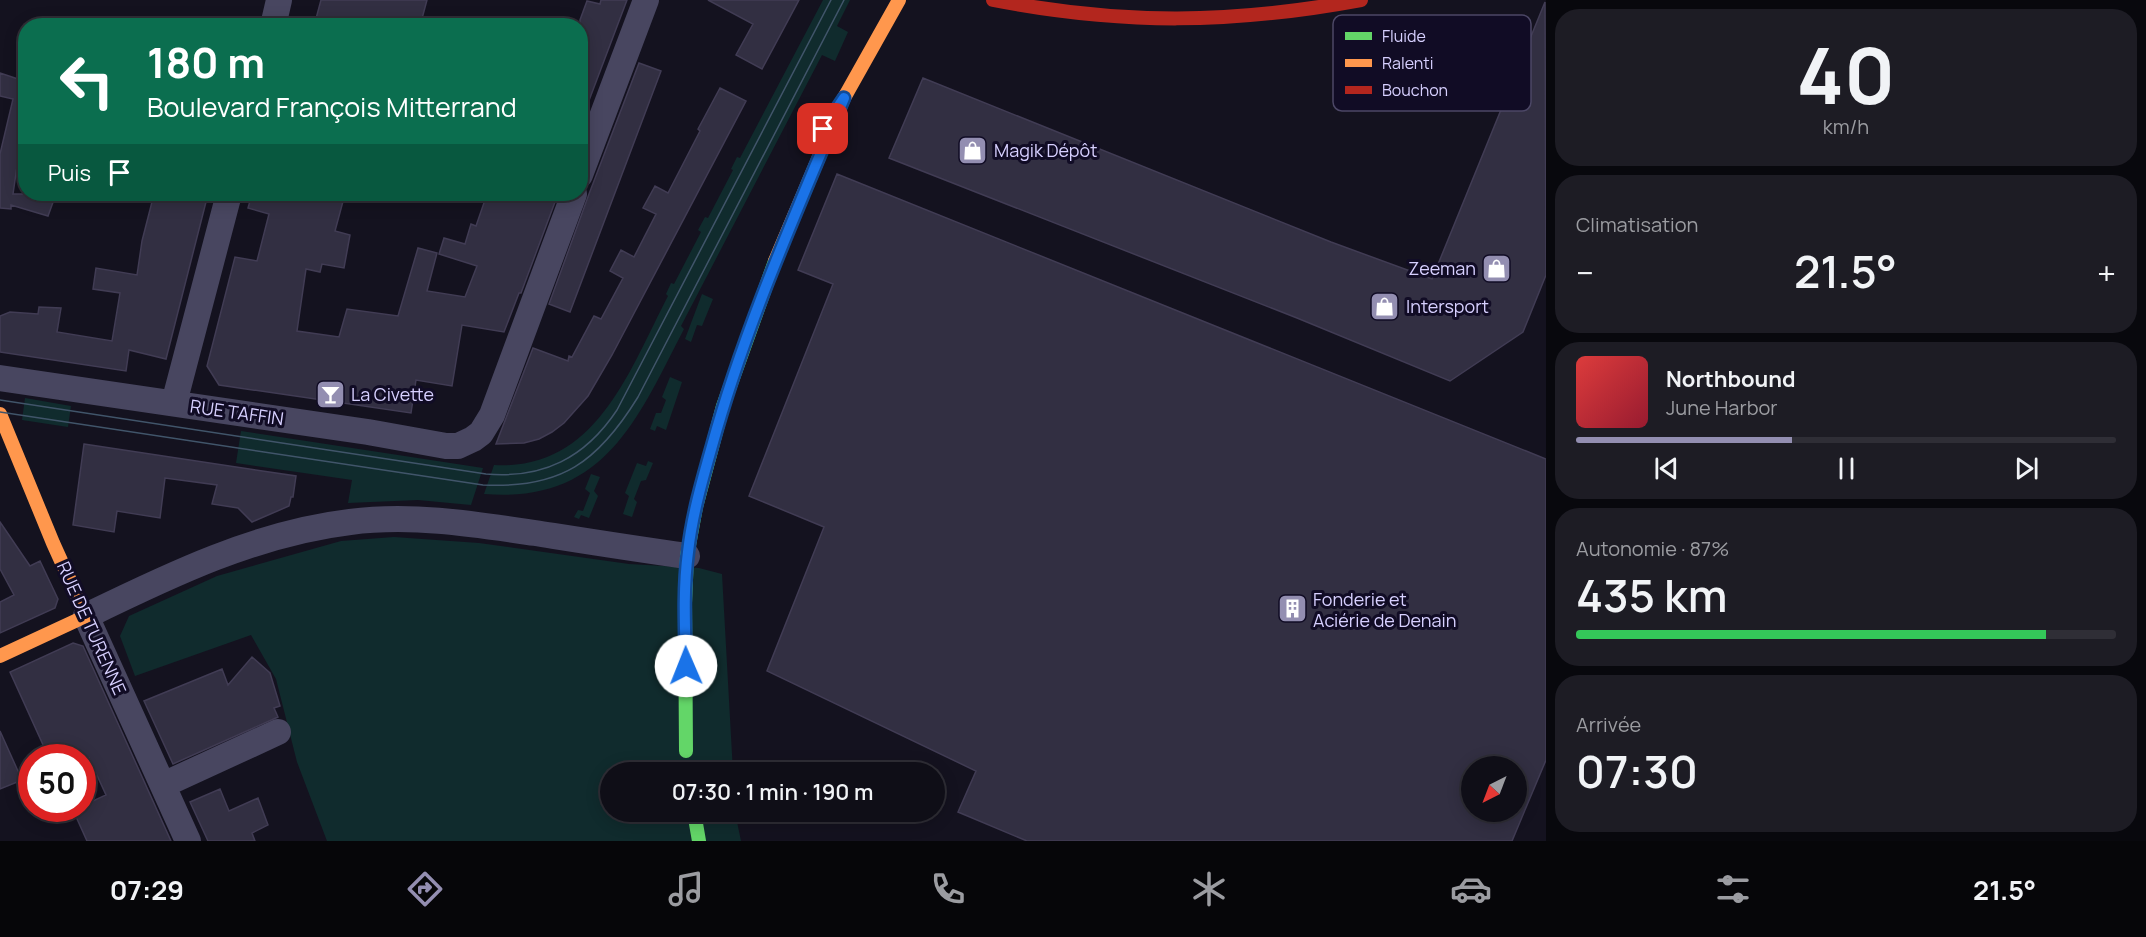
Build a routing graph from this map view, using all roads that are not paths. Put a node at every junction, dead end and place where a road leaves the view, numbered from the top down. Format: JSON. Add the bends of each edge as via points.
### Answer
{"nodes":[{"id":1,"x":279,"y":0,"type":"edge"},
{"id":2,"x":646,"y":0,"type":"edge"},
{"id":3,"x":993,"y":0,"type":"edge"},
{"id":4,"x":1361,"y":0,"type":"edge"},
{"id":5,"x":906,"y":1,"type":"edge"},
{"id":6,"x":275,"y":18,"type":"edge"},
{"id":7,"x":844,"y":98,"type":"junction"},
{"id":8,"x":588,"y":154,"type":"edge"},
{"id":9,"x":805,"y":157,"type":"dead end"},
{"id":10,"x":227,"y":201,"type":"edge"},
{"id":11,"x":571,"y":201,"type":"edge"},
{"id":12,"x":0,"y":378,"type":"edge"},
{"id":13,"x":174,"y":403,"type":"junction"},
{"id":14,"x":0,"y":414,"type":"edge"},
{"id":15,"x":673,"y":553,"type":"junction"},
{"id":16,"x":86,"y":616,"type":"junction"},
{"id":17,"x":0,"y":656,"type":"edge"},
{"id":18,"x":671,"y":677,"type":"dead end"},
{"id":19,"x":278,"y":732,"type":"dead end"},
{"id":20,"x":162,"y":785,"type":"junction"},
{"id":21,"x":696,"y":822,"type":"edge"},
{"id":22,"x":188,"y":841,"type":"edge"},
{"id":23,"x":699,"y":841,"type":"edge"}],
"edges":[{"from":1,"to":6,"type":"street"},
{"from":2,"to":8,"type":"street"},
{"from":3,"to":4,"type":"main road","via":[[1077,14],[1169,20],[1280,13]]},
{"from":5,"to":7,"type":"main road","via":[[890,17]]},
{"from":7,"to":9,"type":"main road"},
{"from":7,"to":15,"type":"main road","via":[[774,263],[738,361],[701,485]]},
{"from":10,"to":13,"type":"street"},
{"from":11,"to":13,"type":"street","name":"RUE TAFFIN","via":[[492,415],[473,439],[458,446],[446,446]]},
{"from":12,"to":13,"type":"street","name":"RUE TAFFIN"},
{"from":14,"to":16,"type":"main road","name":"RUE DE TURENNE"},
{"from":15,"to":16,"type":"street","via":[[432,520],[351,521],[309,529],[200,563]]},
{"from":15,"to":18,"type":"main road","via":[[685,603],[687,756]]},
{"from":16,"to":17,"type":"main road"},
{"from":16,"to":20,"type":"street","name":"RUE DE TURENNE"},
{"from":19,"to":20,"type":"street"},
{"from":20,"to":22,"type":"street","name":"RUE DE TURENNE"},
{"from":21,"to":23,"type":"main road"}]}
